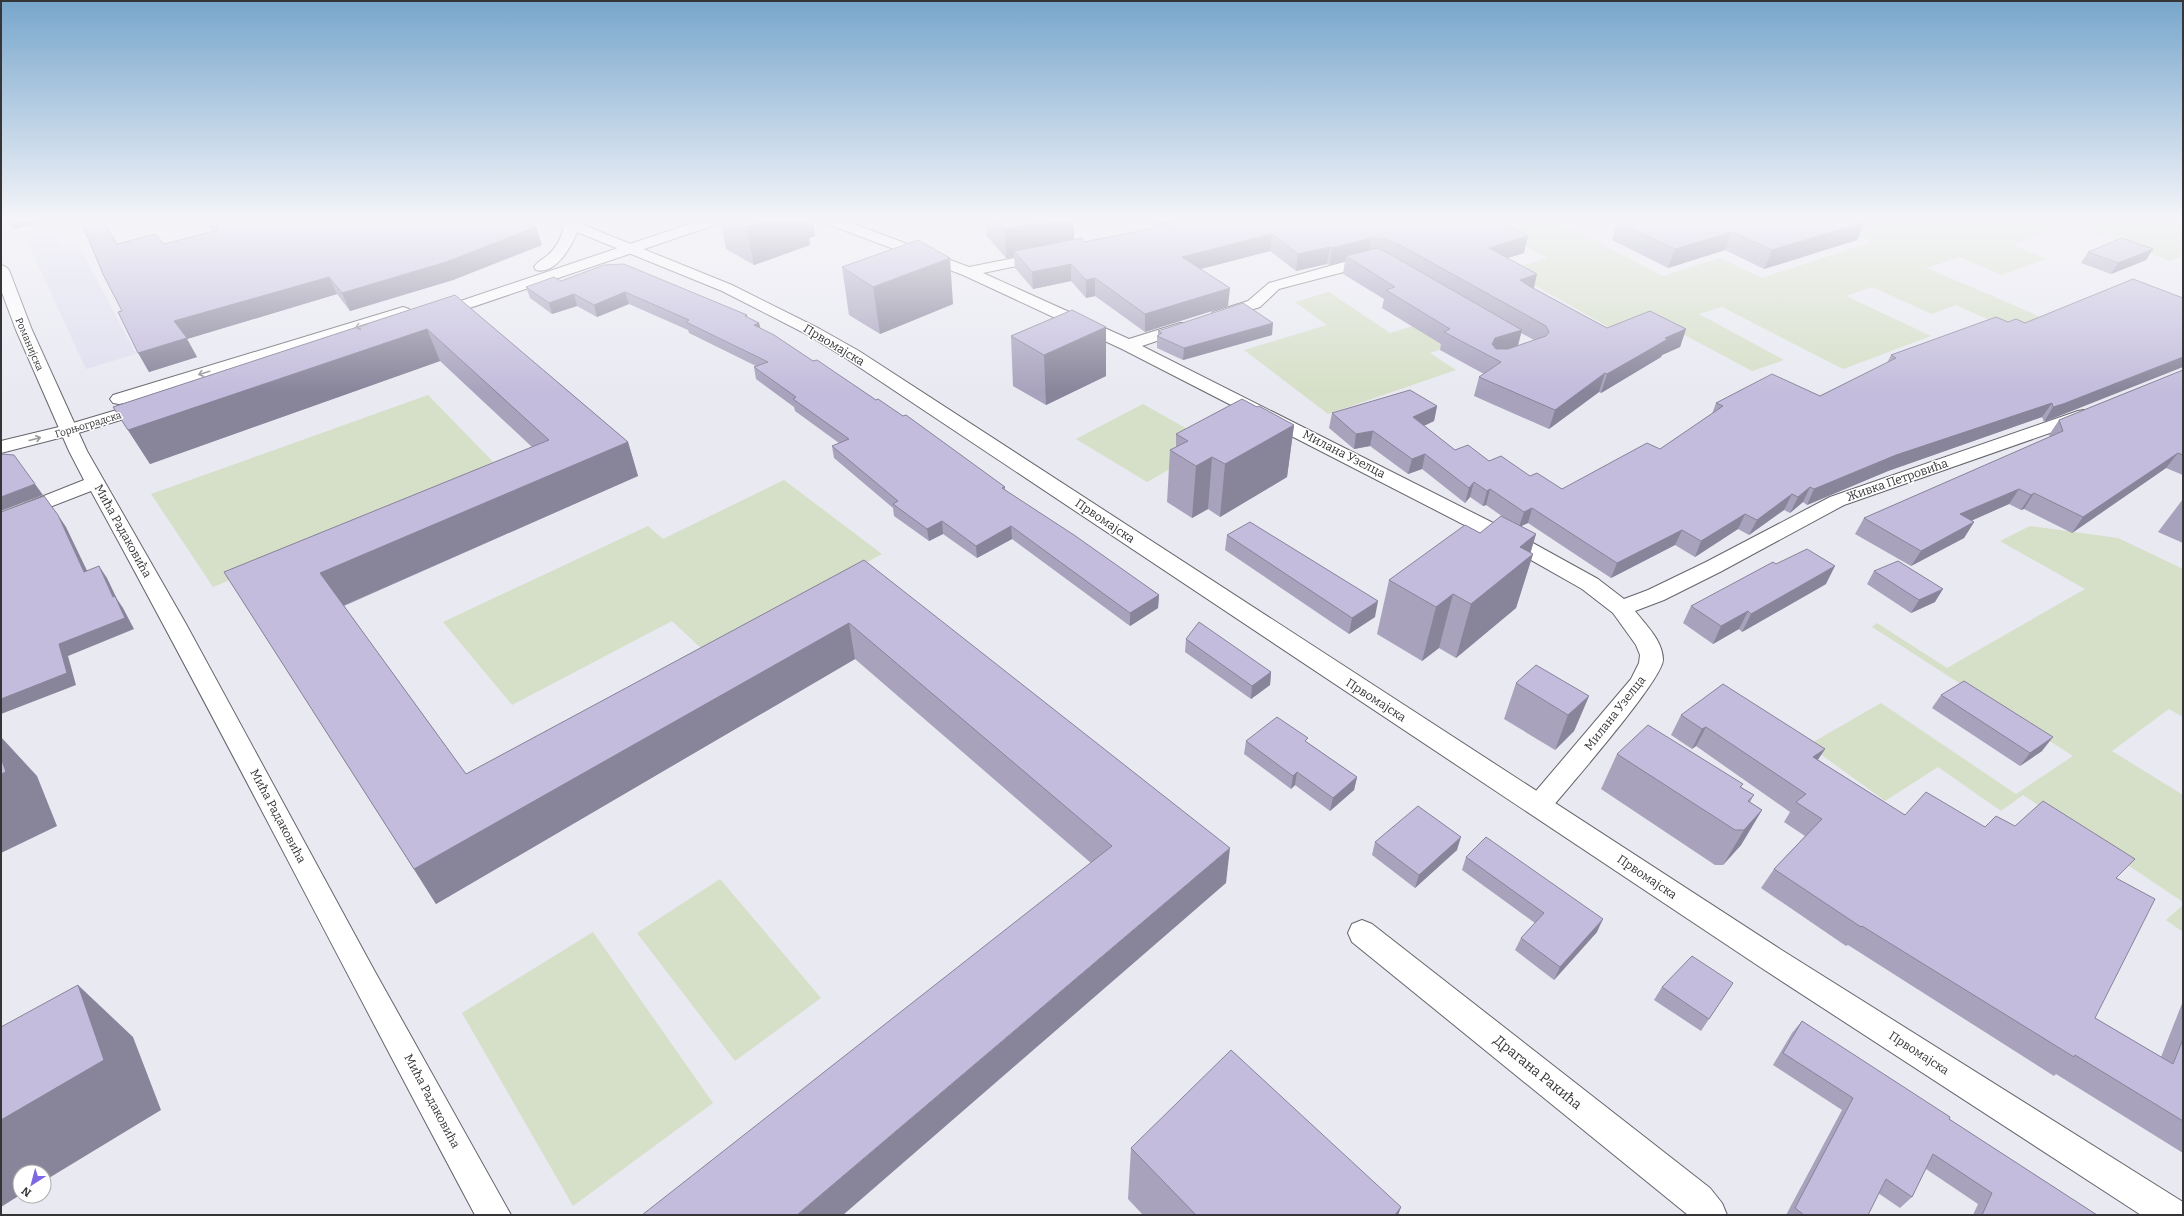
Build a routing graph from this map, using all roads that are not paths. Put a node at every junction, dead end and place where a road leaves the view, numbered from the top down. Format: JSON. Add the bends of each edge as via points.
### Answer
{"nodes":[{"id":1,"x":4,"y":278,"type":"edge"},
{"id":2,"x":511,"y":278,"type":"edge"},
{"id":3,"x":526,"y":278,"type":"edge"},
{"id":4,"x":700,"y":278,"type":"edge"},
{"id":5,"x":981,"y":278,"type":"edge"},
{"id":6,"x":1303,"y":278,"type":"edge"},
{"id":7,"x":419,"y":314,"type":"junction"},
{"id":8,"x":1128,"y":345,"type":"junction"},
{"id":9,"x":2099,"y":409,"type":"edge"},
{"id":10,"x":65,"y":424,"type":"junction"},
{"id":11,"x":1,"y":434,"type":"edge"},
{"id":12,"x":1,"y":448,"type":"edge"},
{"id":13,"x":96,"y":482,"type":"junction"},
{"id":14,"x":1,"y":520,"type":"edge"},
{"id":15,"x":1621,"y":608,"type":"junction"},
{"id":16,"x":1539,"y":805,"type":"junction"},
{"id":17,"x":1362,"y":933,"type":"dead end"},
{"id":18,"x":494,"y":1215,"type":"edge"},
{"id":19,"x":1710,"y":1215,"type":"edge"},
{"id":20,"x":2172,"y":1215,"type":"edge"}],
"edges":[{"from":1,"to":10,"type":"street","name":"Романијска"},
{"from":2,"to":7,"type":"street","name":"Горњоградска"},
{"from":3,"to":7,"type":"street","name":"Горњоградска"},
{"from":4,"to":16,"type":"street","name":"Првомајска","via":[[748,298],[853,355],[1318,663]]},
{"from":5,"to":8,"type":"street","name":"Милана Узелца"},
{"from":6,"to":8,"type":"street","via":[[1264,292],[1254,304]]},
{"from":7,"to":10,"type":"street","name":"Горњоградска"},
{"from":8,"to":15,"type":"street","name":"Милана Узелца","via":[[1524,547],[1590,584]]},
{"from":9,"to":15,"type":"street","name":"Живка Петровића","via":[[1837,501],[1706,571],[1656,595]]},
{"from":10,"to":11,"type":"street","name":"Горњоградска"},
{"from":12,"to":10,"type":"street","name":"Горњоградска","one_way":true},
{"from":10,"to":13,"type":"street","name":"Мића Радаковића"},
{"from":13,"to":14,"type":"street"},
{"from":13,"to":18,"type":"street","name":"Мића Радаковића"},
{"from":15,"to":16,"type":"street","name":"Милана Узелца","via":[[1647,643],[1651,655],[1648,670],[1620,710]]},
{"from":16,"to":20,"type":"street","name":"Првомајска","via":[[1770,958]]},
{"from":17,"to":19,"type":"street","name":"Драгана Ракића","via":[[1698,1200]]}]}
